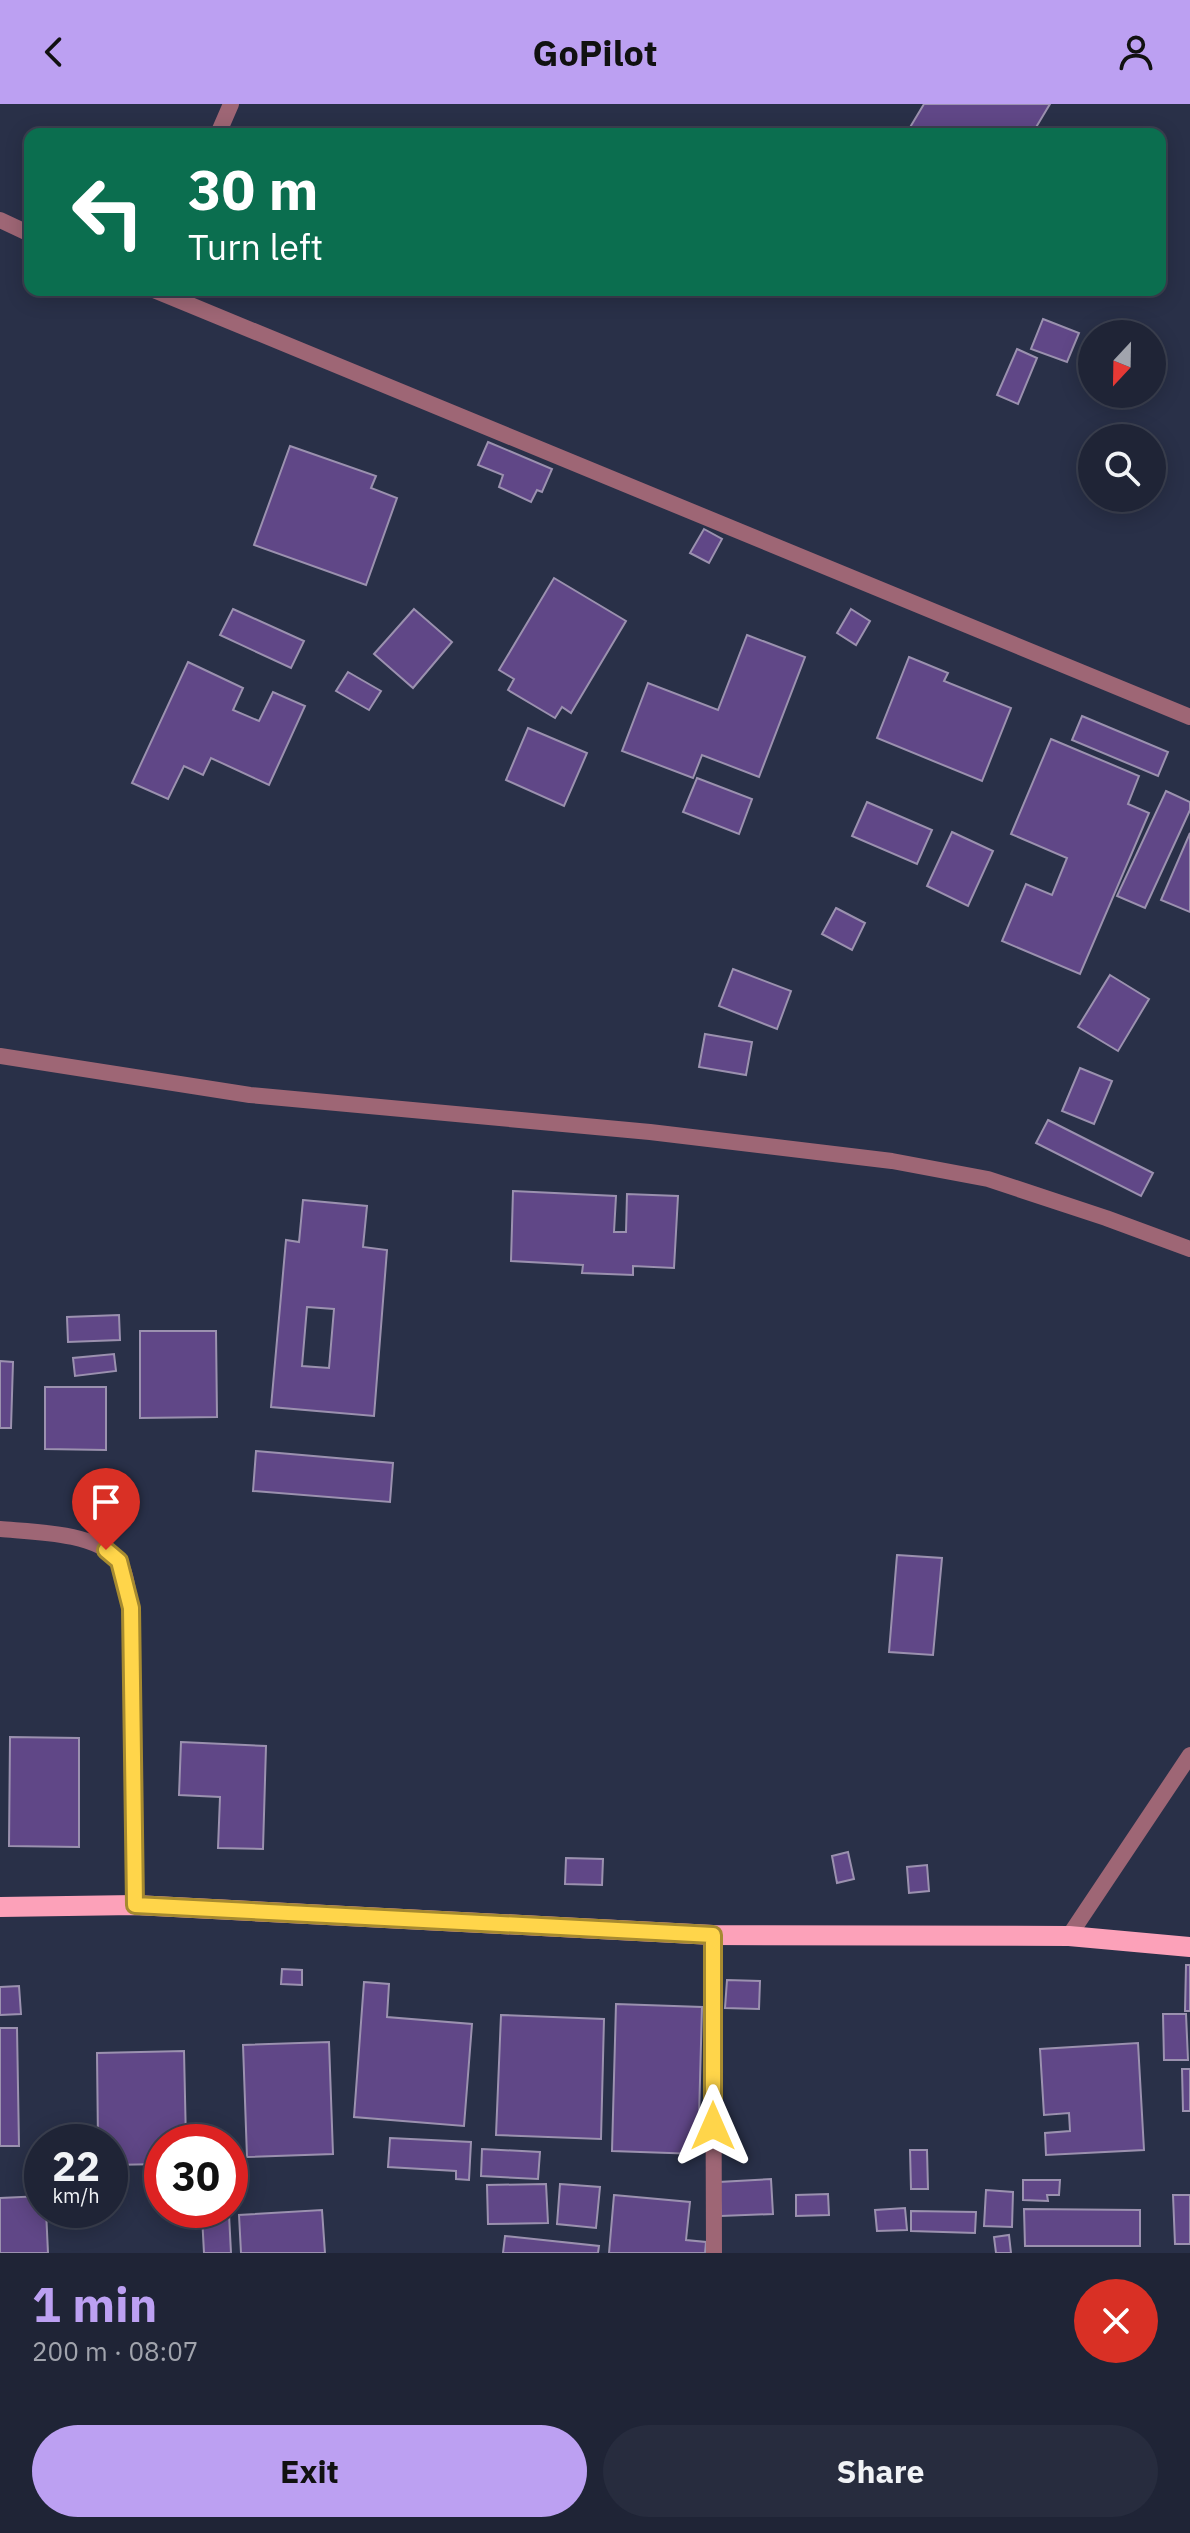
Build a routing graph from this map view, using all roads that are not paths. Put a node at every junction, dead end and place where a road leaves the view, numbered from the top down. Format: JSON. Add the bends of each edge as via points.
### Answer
{"nodes":[{"id":1,"x":231,"y":104,"type":"edge"},
{"id":2,"x":221,"y":128,"type":"edge"},
{"id":3,"x":0,"y":220,"type":"edge"},
{"id":4,"x":24,"y":231,"type":"edge"},
{"id":5,"x":169,"y":296,"type":"edge"},
{"id":6,"x":1190,"y":717,"type":"edge"},
{"id":7,"x":0,"y":1056,"type":"edge"},
{"id":8,"x":1190,"y":1249,"type":"edge"},
{"id":9,"x":0,"y":1529,"type":"edge"},
{"id":10,"x":1190,"y":1755,"type":"edge"},
{"id":11,"x":135,"y":1905,"type":"junction"},
{"id":12,"x":0,"y":1907,"type":"edge"},
{"id":13,"x":713,"y":1935,"type":"junction"},
{"id":14,"x":1069,"y":1936,"type":"junction"},
{"id":15,"x":1190,"y":1947,"type":"edge"},
{"id":16,"x":714,"y":2253,"type":"edge"}],
"edges":[{"from":1,"to":2,"type":"street"},
{"from":3,"to":4,"type":"street"},
{"from":5,"to":6,"type":"street"},
{"from":7,"to":8,"type":"street","via":[[250,1095],[650,1132],[892,1161],[988,1179]]},
{"from":9,"to":11,"type":"street","via":[[81,1539],[119,1561],[131,1608]]},
{"from":10,"to":14,"type":"street"},
{"from":11,"to":12,"type":"main road"},
{"from":11,"to":13,"type":"main road"},
{"from":13,"to":14,"type":"main road"},
{"from":13,"to":16,"type":"street"},
{"from":14,"to":15,"type":"main road"}]}
